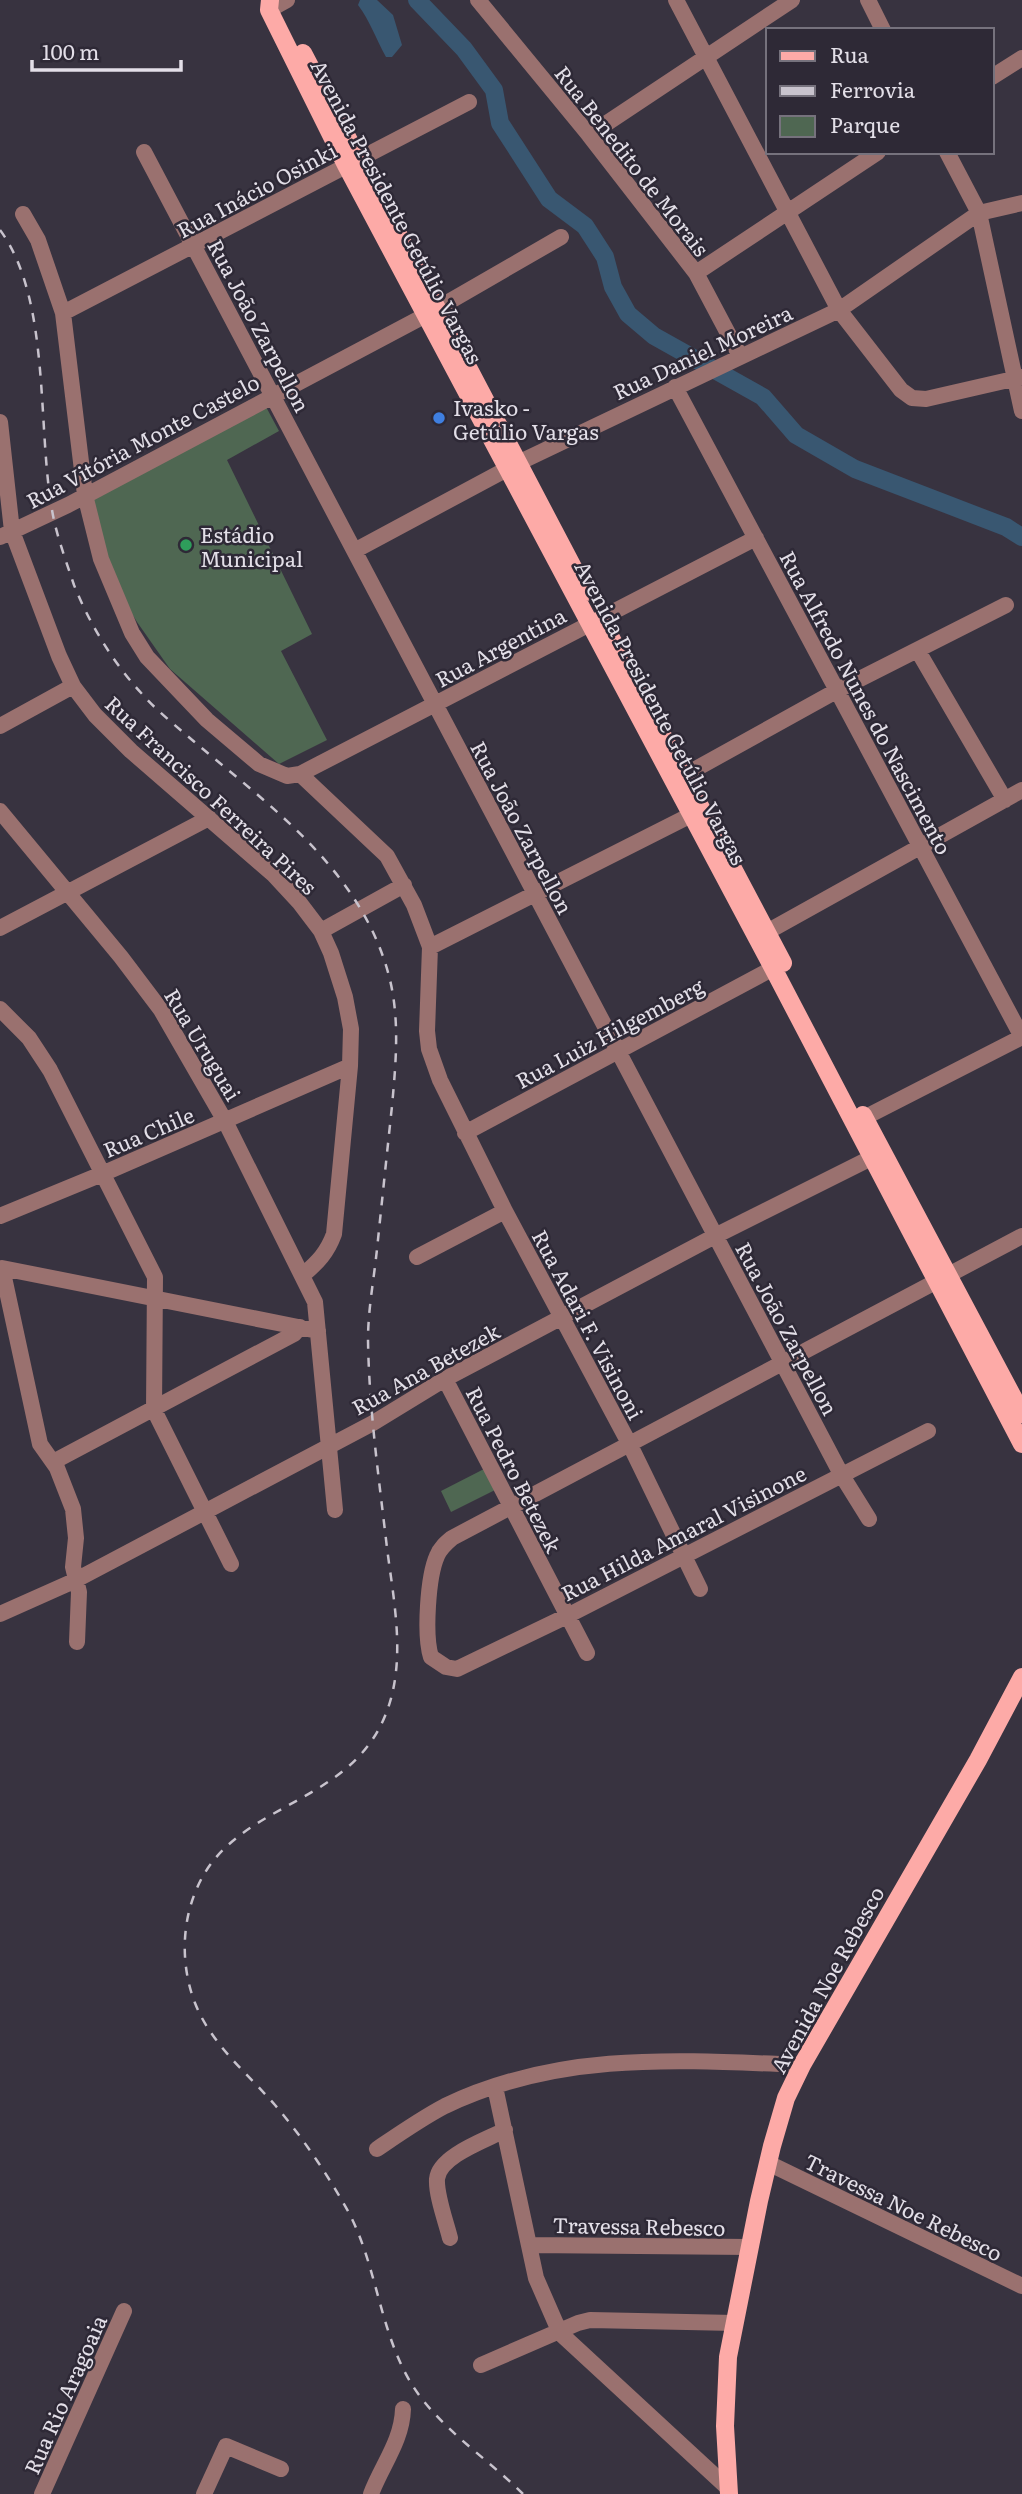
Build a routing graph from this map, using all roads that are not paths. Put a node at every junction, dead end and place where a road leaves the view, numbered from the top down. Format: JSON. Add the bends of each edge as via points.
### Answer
{"nodes":[{"id":1,"x":478,"y":0,"type":"edge"},
{"id":2,"x":676,"y":0,"type":"edge"},
{"id":3,"x":792,"y":0,"type":"edge"},
{"id":4,"x":868,"y":0,"type":"edge"},
{"id":5,"x":275,"y":3,"type":"edge"},
{"id":6,"x":882,"y":28,"type":"edge"},
{"id":7,"x":1022,"y":58,"type":"edge"},
{"id":8,"x":706,"y":59,"type":"junction"},
{"id":9,"x":994,"y":76,"type":"edge"},
{"id":10,"x":469,"y":102,"type":"dead end"},
{"id":11,"x":589,"y":135,"type":"junction"},
{"id":12,"x":144,"y":152,"type":"dead end"},
{"id":13,"x":875,"y":154,"type":"edge"},
{"id":14,"x":948,"y":154,"type":"edge"},
{"id":15,"x":353,"y":162,"type":"junction"},
{"id":16,"x":1022,"y":203,"type":"edge"},
{"id":17,"x":979,"y":213,"type":"junction"},
{"id":18,"x":23,"y":214,"type":"dead end"},
{"id":19,"x":788,"y":214,"type":"junction"},
{"id":20,"x":561,"y":237,"type":"dead end"},
{"id":21,"x":195,"y":246,"type":"junction"},
{"id":22,"x":696,"y":273,"type":"junction"},
{"id":23,"x":839,"y":310,"type":"junction"},
{"id":24,"x":431,"y":312,"type":"junction"},
{"id":25,"x":63,"y":313,"type":"junction"},
{"id":26,"x":740,"y":356,"type":"junction"},
{"id":27,"x":1019,"y":378,"type":"edge"},
{"id":28,"x":675,"y":387,"type":"junction"},
{"id":29,"x":273,"y":395,"type":"junction"},
{"id":30,"x":1022,"y":411,"type":"edge"},
{"id":31,"x":0,"y":422,"type":"edge"},
{"id":32,"x":513,"y":466,"type":"junction"},
{"id":33,"x":85,"y":495,"type":"junction"},
{"id":34,"x":6,"y":534,"type":"edge"},
{"id":35,"x":756,"y":538,"type":"junction"},
{"id":36,"x":356,"y":550,"type":"junction"},
{"id":37,"x":1006,"y":605,"type":"dead end"},
{"id":38,"x":595,"y":620,"type":"junction"},
{"id":39,"x":918,"y":651,"type":"junction"},
{"id":40,"x":73,"y":686,"type":"junction"},
{"id":41,"x":838,"y":690,"type":"junction"},
{"id":42,"x":435,"y":704,"type":"junction"},
{"id":43,"x":0,"y":726,"type":"edge"},
{"id":44,"x":300,"y":774,"type":"junction"},
{"id":45,"x":679,"y":779,"type":"junction"},
{"id":46,"x":1022,"y":790,"type":"edge"},
{"id":47,"x":1005,"y":800,"type":"junction"},
{"id":48,"x":0,"y":811,"type":"edge"},
{"id":49,"x":691,"y":815,"type":"junction"},
{"id":50,"x":209,"y":818,"type":"junction"},
{"id":51,"x":920,"y":846,"type":"junction"},
{"id":52,"x":404,"y":885,"type":"junction"},
{"id":53,"x":67,"y":894,"type":"junction"},
{"id":54,"x":535,"y":895,"type":"junction"},
{"id":55,"x":0,"y":928,"type":"edge"},
{"id":56,"x":321,"y":931,"type":"junction"},
{"id":57,"x":762,"y":934,"type":"junction"},
{"id":58,"x":430,"y":947,"type":"junction"},
{"id":59,"x":778,"y":965,"type":"junction"},
{"id":60,"x":0,"y":1009,"type":"edge"},
{"id":61,"x":1022,"y":1037,"type":"edge"},
{"id":62,"x":618,"y":1051,"type":"junction"},
{"id":63,"x":351,"y":1066,"type":"junction"},
{"id":64,"x":859,"y":1120,"type":"junction"},
{"id":65,"x":225,"y":1121,"type":"junction"},
{"id":66,"x":465,"y":1133,"type":"junction"},
{"id":67,"x":877,"y":1155,"type":"junction"},
{"id":68,"x":102,"y":1174,"type":"junction"},
{"id":69,"x":505,"y":1211,"type":"junction"},
{"id":70,"x":0,"y":1216,"type":"edge"},
{"id":71,"x":715,"y":1236,"type":"junction"},
{"id":72,"x":1022,"y":1236,"type":"edge"},
{"id":73,"x":417,"y":1257,"type":"dead end"},
{"id":74,"x":303,"y":1275,"type":"junction"},
{"id":75,"x":943,"y":1278,"type":"junction"},
{"id":76,"x":153,"y":1299,"type":"junction"},
{"id":77,"x":562,"y":1317,"type":"junction"},
{"id":78,"x":300,"y":1327,"type":"junction"},
{"id":79,"x":318,"y":1331,"type":"junction"},
{"id":80,"x":783,"y":1362,"type":"junction"},
{"id":81,"x":445,"y":1379,"type":"junction"},
{"id":82,"x":154,"y":1410,"type":"junction"},
{"id":83,"x":1022,"y":1414,"type":"edge"},
{"id":84,"x":928,"y":1431,"type":"dead end"},
{"id":85,"x":1022,"y":1444,"type":"edge"},
{"id":86,"x":630,"y":1445,"type":"junction"},
{"id":87,"x":329,"y":1446,"type":"junction"},
{"id":88,"x":53,"y":1462,"type":"junction"},
{"id":89,"x":841,"y":1474,"type":"junction"},
{"id":90,"x":511,"y":1508,"type":"junction"},
{"id":91,"x":335,"y":1510,"type":"dead end"},
{"id":92,"x":205,"y":1512,"type":"junction"},
{"id":93,"x":869,"y":1519,"type":"dead end"},
{"id":94,"x":685,"y":1555,"type":"junction"},
{"id":95,"x":231,"y":1564,"type":"dead end"},
{"id":96,"x":74,"y":1581,"type":"junction"},
{"id":97,"x":700,"y":1589,"type":"dead end"},
{"id":98,"x":0,"y":1614,"type":"edge"},
{"id":99,"x":568,"y":1616,"type":"junction"},
{"id":100,"x":77,"y":1642,"type":"dead end"},
{"id":101,"x":587,"y":1653,"type":"dead end"},
{"id":102,"x":1022,"y":1677,"type":"edge"},
{"id":103,"x":802,"y":2065,"type":"junction"},
{"id":104,"x":495,"y":2087,"type":"junction"},
{"id":105,"x":505,"y":2130,"type":"junction"},
{"id":106,"x":377,"y":2149,"type":"dead end"},
{"id":107,"x":768,"y":2163,"type":"junction"},
{"id":108,"x":450,"y":2238,"type":"dead end"},
{"id":109,"x":529,"y":2245,"type":"junction"},
{"id":110,"x":749,"y":2247,"type":"junction"},
{"id":111,"x":1022,"y":2286,"type":"edge"},
{"id":112,"x":124,"y":2311,"type":"dead end"},
{"id":113,"x":735,"y":2323,"type":"junction"},
{"id":114,"x":560,"y":2333,"type":"junction"},
{"id":115,"x":481,"y":2365,"type":"dead end"},
{"id":116,"x":403,"y":2409,"type":"dead end"},
{"id":117,"x":281,"y":2469,"type":"dead end"},
{"id":118,"x":729,"y":2491,"type":"edge"},
{"id":119,"x":42,"y":2494,"type":"edge"},
{"id":120,"x":204,"y":2494,"type":"edge"},
{"id":121,"x":371,"y":2494,"type":"edge"}],
"edges":[{"from":1,"to":11,"type":"street","name":"Rua Benedito de Morais"},
{"from":2,"to":8,"type":"street"},
{"from":3,"to":8,"type":"street"},
{"from":4,"to":6,"type":"street"},
{"from":5,"to":15,"type":"main road","name":"Avenida Presidente Getúlio Vargas"},
{"from":7,"to":9,"type":"street"},
{"from":8,"to":11,"type":"street"},
{"from":8,"to":19,"type":"street"},
{"from":10,"to":15,"type":"street","name":"Rua Inácio Osinki"},
{"from":11,"to":22,"type":"street","name":"Rua Benedito de Morais"},
{"from":12,"to":21,"type":"street","name":"Rua João Zarpellon"},
{"from":13,"to":19,"type":"street"},
{"from":14,"to":17,"type":"street"},
{"from":15,"to":21,"type":"street","name":"Rua Inácio Osinki"},
{"from":15,"to":24,"type":"main road","name":"Avenida Presidente Getúlio Vargas"},
{"from":16,"to":17,"type":"street","name":"Rua Daniel Moreira"},
{"from":17,"to":23,"type":"street","name":"Rua Daniel Moreira"},
{"from":17,"to":27,"type":"street"},
{"from":18,"to":25,"type":"street"},
{"from":19,"to":22,"type":"street"},
{"from":19,"to":23,"type":"street"},
{"from":20,"to":24,"type":"street","name":"Rua Vitória Monte Castelo"},
{"from":21,"to":25,"type":"street","name":"Rua Inácio Osinki"},
{"from":21,"to":29,"type":"street","name":"Rua João Zarpellon"},
{"from":22,"to":26,"type":"street","name":"Rua Benedito de Morais"},
{"from":23,"to":26,"type":"street","name":"Rua Daniel Moreira"},
{"from":23,"to":27,"type":"street","via":[[912,398],[926,399]]},
{"from":24,"to":29,"type":"street","name":"Rua Vitória Monte Castelo"},
{"from":24,"to":32,"type":"main road","name":"Avenida Presidente Getúlio Vargas"},
{"from":25,"to":33,"type":"street"},
{"from":26,"to":28,"type":"street","name":"Rua Daniel Moreira"},
{"from":27,"to":30,"type":"street"},
{"from":28,"to":32,"type":"street","name":"Rua Daniel Moreira"},
{"from":28,"to":35,"type":"street","name":"Rua Alfredo Nunes do Nascimento"},
{"from":29,"to":33,"type":"street","name":"Rua Vitória Monte Castelo"},
{"from":29,"to":36,"type":"street","name":"Rua João Zarpellon"},
{"from":31,"to":34,"type":"street","name":"Rua Francisco Ferreira Pires"},
{"from":32,"to":36,"type":"street","name":"Rua Daniel Moreira"},
{"from":32,"to":38,"type":"main road","name":"Avenida Presidente Getúlio Vargas"},
{"from":33,"to":34,"type":"street","name":"Rua Vitória Monte Castelo"},
{"from":33,"to":44,"type":"street","via":[[114,596],[147,657],[207,720],[259,764],[287,776]]},
{"from":34,"to":40,"type":"street","name":"Rua Francisco Ferreira Pires"},
{"from":35,"to":38,"type":"street","name":"Rua Argentina"},
{"from":35,"to":41,"type":"street","name":"Rua Alfredo Nunes do Nascimento"},
{"from":36,"to":42,"type":"street","name":"Rua João Zarpellon"},
{"from":37,"to":39,"type":"street"},
{"from":38,"to":42,"type":"street","name":"Rua Argentina"},
{"from":38,"to":45,"type":"main road","name":"Avenida Presidente Getúlio Vargas"},
{"from":39,"to":41,"type":"street"},
{"from":39,"to":47,"type":"street"},
{"from":40,"to":43,"type":"street"},
{"from":40,"to":50,"type":"street","name":"Rua Francisco Ferreira Pires","via":[[131,751]]},
{"from":41,"to":45,"type":"street"},
{"from":41,"to":51,"type":"street","name":"Rua Alfredo Nunes do Nascimento"},
{"from":42,"to":44,"type":"street","name":"Rua Argentina"},
{"from":42,"to":54,"type":"street","name":"Rua João Zarpellon"},
{"from":44,"to":52,"type":"street","via":[[375,843]]},
{"from":45,"to":49,"type":"main road","name":"Avenida Presidente Getúlio Vargas"},
{"from":45,"to":57,"type":"main road","name":"Avenida Presidente Getúlio Vargas"},
{"from":46,"to":47,"type":"street"},
{"from":47,"to":51,"type":"street"},
{"from":48,"to":53,"type":"street","name":"Rua Uruguai"},
{"from":49,"to":54,"type":"street"},
{"from":49,"to":57,"type":"main road","name":"Avenida Presidente Getúlio Vargas"},
{"from":50,"to":53,"type":"street"},
{"from":50,"to":56,"type":"street","name":"Rua Francisco Ferreira Pires","via":[[274,875]]},
{"from":51,"to":57,"type":"street"},
{"from":51,"to":61,"type":"street","name":"Rua Alfredo Nunes do Nascimento"},
{"from":52,"to":56,"type":"street"},
{"from":52,"to":58,"type":"street"},
{"from":53,"to":55,"type":"street"},
{"from":53,"to":65,"type":"street","name":"Rua Uruguai","via":[[144,985]]},
{"from":54,"to":58,"type":"street"},
{"from":54,"to":62,"type":"street","name":"Rua João Zarpellon"},
{"from":56,"to":63,"type":"street","name":"Rua Francisco Ferreira Pires","via":[[345,997]]},
{"from":57,"to":59,"type":"main road","name":"Avenida Presidente Getúlio Vargas"},
{"from":58,"to":66,"type":"street","name":"Rua Adari F. Visinoni","via":[[429,1049]]},
{"from":59,"to":62,"type":"street","name":"Rua Luiz Hilgemberg"},
{"from":59,"to":64,"type":"main road","name":"Avenida Presidente Getúlio Vargas"},
{"from":60,"to":68,"type":"street","via":[[29,1038],[50,1070]]},
{"from":61,"to":64,"type":"street"},
{"from":62,"to":66,"type":"street","name":"Rua Luiz Hilgemberg"},
{"from":62,"to":71,"type":"street","name":"Rua João Zarpellon"},
{"from":63,"to":65,"type":"street","name":"Rua Chile"},
{"from":63,"to":74,"type":"street","name":"Rua Francisco Ferreira Pires","via":[[334,1234],[321,1260]]},
{"from":64,"to":67,"type":"main road","name":"Avenida Presidente Getúlio Vargas"},
{"from":65,"to":68,"type":"street","name":"Rua Chile"},
{"from":65,"to":74,"type":"street","name":"Rua Uruguai"},
{"from":66,"to":69,"type":"street","name":"Rua Adari F. Visinoni"},
{"from":67,"to":71,"type":"street","name":"Rua Ana Betezek"},
{"from":67,"to":75,"type":"main road","name":"Avenida Presidente Getúlio Vargas"},
{"from":68,"to":70,"type":"street","name":"Rua Chile"},
{"from":68,"to":76,"type":"street","via":[[155,1277]]},
{"from":69,"to":73,"type":"street"},
{"from":69,"to":77,"type":"street","name":"Rua Adari F. Visinoni"},
{"from":71,"to":77,"type":"street","name":"Rua Ana Betezek"},
{"from":71,"to":80,"type":"street","name":"Rua João Zarpellon"},
{"from":72,"to":75,"type":"street"},
{"from":74,"to":79,"type":"street","name":"Rua Uruguai","via":[[315,1302]]},
{"from":75,"to":80,"type":"street"},
{"from":75,"to":83,"type":"main road","name":"Avenida Presidente Getúlio Vargas"},
{"from":75,"to":85,"type":"main road","name":"Avenida Presidente Getúlio Vargas"},
{"from":76,"to":78,"type":"street"},
{"from":76,"to":82,"type":"street"},
{"from":76,"to":88,"type":"street","via":[[2,1268],[40,1444]]},
{"from":77,"to":81,"type":"street","name":"Rua Ana Betezek"},
{"from":77,"to":86,"type":"street","name":"Rua Adari F. Visinoni"},
{"from":78,"to":79,"type":"street"},
{"from":78,"to":82,"type":"street"},
{"from":79,"to":87,"type":"street","name":"Rua Uruguai"},
{"from":80,"to":86,"type":"street"},
{"from":80,"to":89,"type":"street","name":"Rua João Zarpellon"},
{"from":81,"to":87,"type":"street","name":"Rua Ana Betezek"},
{"from":81,"to":90,"type":"street","name":"Rua Pedro Betezek"},
{"from":82,"to":88,"type":"street"},
{"from":82,"to":92,"type":"street"},
{"from":84,"to":89,"type":"street","name":"Rua Hilda Amaral Visinone"},
{"from":86,"to":90,"type":"street"},
{"from":86,"to":94,"type":"street","name":"Rua Adari F. Visinoni"},
{"from":87,"to":91,"type":"street","name":"Rua Uruguai"},
{"from":87,"to":92,"type":"street","name":"Rua Ana Betezek"},
{"from":88,"to":96,"type":"street","via":[[73,1509]]},
{"from":89,"to":93,"type":"street","name":"Rua João Zarpellon"},
{"from":89,"to":94,"type":"street","name":"Rua Hilda Amaral Visinone"},
{"from":90,"to":99,"type":"street","name":"Rua Pedro Betezek"},
{"from":90,"to":99,"type":"street","name":"Rua Hilda Amaral Visinone","via":[[452,1538],[438,1553],[432,1569],[427,1635],[431,1657],[457,1669]]},
{"from":92,"to":95,"type":"street"},
{"from":92,"to":96,"type":"street","name":"Rua Ana Betezek"},
{"from":94,"to":97,"type":"street","name":"Rua Adari F. Visinoni"},
{"from":94,"to":99,"type":"street","name":"Rua Hilda Amaral Visinone"},
{"from":96,"to":98,"type":"street","name":"Rua Ana Betezek"},
{"from":96,"to":100,"type":"street","via":[[79,1592]]},
{"from":99,"to":101,"type":"street","name":"Rua Pedro Betezek"},
{"from":102,"to":103,"type":"main road","name":"Avenida Noe Rebesco"},
{"from":103,"to":104,"type":"street","via":[[616,2062],[559,2068]]},
{"from":103,"to":107,"type":"main road","name":"Avenida Noe Rebesco","via":[[786,2098]]},
{"from":104,"to":105,"type":"street"},
{"from":104,"to":106,"type":"street","via":[[442,2108]]},
{"from":105,"to":108,"type":"street","via":[[440,2167],[436,2181]]},
{"from":105,"to":109,"type":"street"},
{"from":107,"to":110,"type":"main road","name":"Avenida Noe Rebesco"},
{"from":107,"to":111,"type":"street","name":"Travessa Noe Rebesco"},
{"from":109,"to":110,"type":"street","name":"Travessa Rebesco"},
{"from":109,"to":114,"type":"street","via":[[536,2278]]},
{"from":110,"to":113,"type":"main road","name":"Avenida Noe Rebesco"},
{"from":112,"to":119,"type":"street","name":"Rua Rio Aragoaia"},
{"from":113,"to":114,"type":"street","via":[[590,2320]]},
{"from":113,"to":118,"type":"main road","name":"Avenida Noe Rebesco","via":[[725,2387]]},
{"from":114,"to":115,"type":"street"},
{"from":114,"to":118,"type":"street"},
{"from":116,"to":121,"type":"street","via":[[400,2433]]},
{"from":117,"to":120,"type":"street","via":[[226,2446]]}]}
